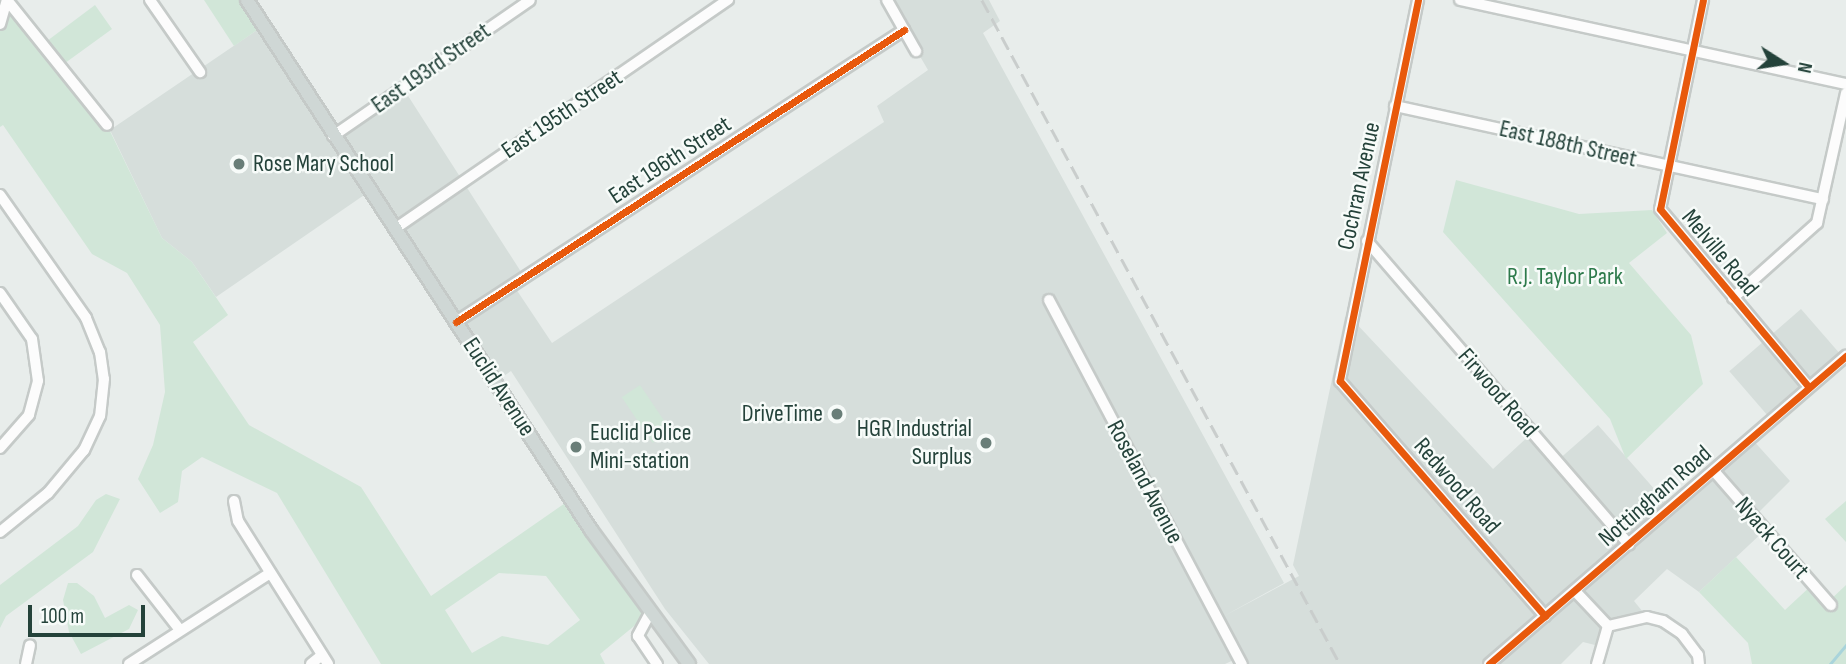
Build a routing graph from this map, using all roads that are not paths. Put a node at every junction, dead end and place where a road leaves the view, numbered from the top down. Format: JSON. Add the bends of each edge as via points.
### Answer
{"nodes":[{"id":1,"x":7,"y":0,"type":"edge"},
{"id":2,"x":150,"y":0,"type":"edge"},
{"id":3,"x":247,"y":0,"type":"edge"},
{"id":4,"x":530,"y":0,"type":"edge"},
{"id":5,"x":728,"y":0,"type":"edge"},
{"id":6,"x":887,"y":0,"type":"edge"},
{"id":7,"x":1418,"y":0,"type":"edge"},
{"id":8,"x":1460,"y":0,"type":"edge"},
{"id":9,"x":1703,"y":0,"type":"edge"},
{"id":10,"x":0,"y":24,"type":"edge"},
{"id":11,"x":904,"y":30,"type":"junction"},
{"id":12,"x":916,"y":51,"type":"dead end"},
{"id":13,"x":1693,"y":53,"type":"junction"},
{"id":14,"x":200,"y":72,"type":"dead end"},
{"id":15,"x":1846,"y":84,"type":"edge"},
{"id":16,"x":1846,"y":93,"type":"edge"},
{"id":17,"x":1395,"y":106,"type":"junction"},
{"id":18,"x":107,"y":125,"type":"dead end"},
{"id":19,"x":333,"y":136,"type":"junction"},
{"id":20,"x":1669,"y":167,"type":"junction"},
{"id":21,"x":0,"y":195,"type":"edge"},
{"id":22,"x":1823,"y":199,"type":"junction"},
{"id":23,"x":10,"y":210,"type":"junction"},
{"id":24,"x":0,"y":219,"type":"edge"},
{"id":25,"x":396,"y":228,"type":"junction"},
{"id":26,"x":1367,"y":241,"type":"junction"},
{"id":27,"x":0,"y":293,"type":"edge"},
{"id":28,"x":1733,"y":298,"type":"junction"},
{"id":29,"x":1049,"y":300,"type":"dead end"},
{"id":30,"x":456,"y":322,"type":"junction"},
{"id":31,"x":1846,"y":356,"type":"edge"},
{"id":32,"x":1340,"y":381,"type":"joint"},
{"id":33,"x":1810,"y":387,"type":"junction"},
{"id":34,"x":0,"y":448,"type":"edge"},
{"id":35,"x":1714,"y":471,"type":"junction"},
{"id":36,"x":234,"y":501,"type":"dead end"},
{"id":37,"x":0,"y":532,"type":"edge"},
{"id":38,"x":1629,"y":545,"type":"junction"},
{"id":39,"x":270,"y":573,"type":"junction"},
{"id":40,"x":137,"y":575,"type":"dead end"},
{"id":41,"x":1576,"y":591,"type":"junction"},
{"id":42,"x":1830,"y":605,"type":"dead end"},
{"id":43,"x":650,"y":613,"type":"junction"},
{"id":44,"x":1545,"y":616,"type":"junction"},
{"id":45,"x":1608,"y":626,"type":"junction"},
{"id":46,"x":180,"y":630,"type":"junction"},
{"id":47,"x":30,"y":645,"type":"dead end"},
{"id":48,"x":325,"y":659,"type":"edge"},
{"id":49,"x":26,"y":664,"type":"edge"},
{"id":50,"x":129,"y":664,"type":"edge"},
{"id":51,"x":311,"y":664,"type":"edge"},
{"id":52,"x":657,"y":664,"type":"edge"},
{"id":53,"x":689,"y":664,"type":"edge"},
{"id":54,"x":1242,"y":664,"type":"edge"},
{"id":55,"x":1489,"y":664,"type":"edge"},
{"id":56,"x":1597,"y":664,"type":"edge"},
{"id":57,"x":1699,"y":664,"type":"edge"}],
"edges":[{"from":1,"to":10,"type":"street"},
{"from":1,"to":18,"type":"street"},
{"from":2,"to":14,"type":"street"},
{"from":3,"to":19,"type":"main road","name":"Euclid Avenue"},
{"from":4,"to":19,"type":"street","name":"East 193rd Street"},
{"from":5,"to":25,"type":"street","name":"East 195th Street"},
{"from":6,"to":11,"type":"street"},
{"from":7,"to":17,"type":"street","name":"Cochran Avenue"},
{"from":8,"to":13,"type":"street"},
{"from":9,"to":13,"type":"street","name":"Melville Road"},
{"from":11,"to":12,"type":"street"},
{"from":11,"to":30,"type":"street","name":"East 196th Street"},
{"from":13,"to":15,"type":"street"},
{"from":13,"to":20,"type":"street","name":"Melville Road"},
{"from":16,"to":22,"type":"street"},
{"from":17,"to":20,"type":"street","name":"East 188th Street"},
{"from":17,"to":26,"type":"street","name":"Cochran Avenue"},
{"from":19,"to":25,"type":"main road","name":"Euclid Avenue"},
{"from":20,"to":22,"type":"street","name":"East 188th Street"},
{"from":20,"to":28,"type":"street","name":"Melville Road","via":[[1660,209]]},
{"from":21,"to":23,"type":"street"},
{"from":22,"to":28,"type":"street","via":[[1817,223]]},
{"from":23,"to":24,"type":"street"},
{"from":23,"to":37,"type":"street","via":[[86,318],[100,352],[104,379],[100,416],[84,450],[48,493]]},
{"from":25,"to":30,"type":"main road","name":"Euclid Avenue"},
{"from":26,"to":32,"type":"street","name":"Cochran Avenue"},
{"from":26,"to":38,"type":"street","name":"Firwood Road"},
{"from":27,"to":34,"type":"street","via":[[32,339],[38,380],[29,415]]},
{"from":28,"to":33,"type":"street","name":"Melville Road"},
{"from":29,"to":54,"type":"street","name":"Roseland Avenue"},
{"from":30,"to":43,"type":"main road","name":"Euclid Avenue"},
{"from":31,"to":33,"type":"street","name":"Nottingham Road"},
{"from":32,"to":44,"type":"street","name":"Redwood Road"},
{"from":33,"to":35,"type":"street","name":"Nottingham Road"},
{"from":35,"to":38,"type":"street","name":"Nottingham Road"},
{"from":35,"to":42,"type":"street","name":"Nyack Court"},
{"from":36,"to":39,"type":"street","via":[[238,521]]},
{"from":38,"to":41,"type":"street","name":"Nottingham Road"},
{"from":39,"to":46,"type":"street"},
{"from":39,"to":48,"type":"street"},
{"from":40,"to":46,"type":"street"},
{"from":41,"to":44,"type":"street","name":"Nottingham Road"},
{"from":41,"to":45,"type":"street"},
{"from":43,"to":52,"type":"street","via":[[638,636]]},
{"from":43,"to":53,"type":"main road","name":"Euclid Avenue"},
{"from":44,"to":55,"type":"street","name":"Nottingham Road"},
{"from":45,"to":56,"type":"street"},
{"from":45,"to":57,"type":"street","via":[[1647,617],[1663,621],[1682,634],[1699,655]]},
{"from":46,"to":50,"type":"street"},
{"from":47,"to":49,"type":"street"},
{"from":48,"to":51,"type":"street"}]}
